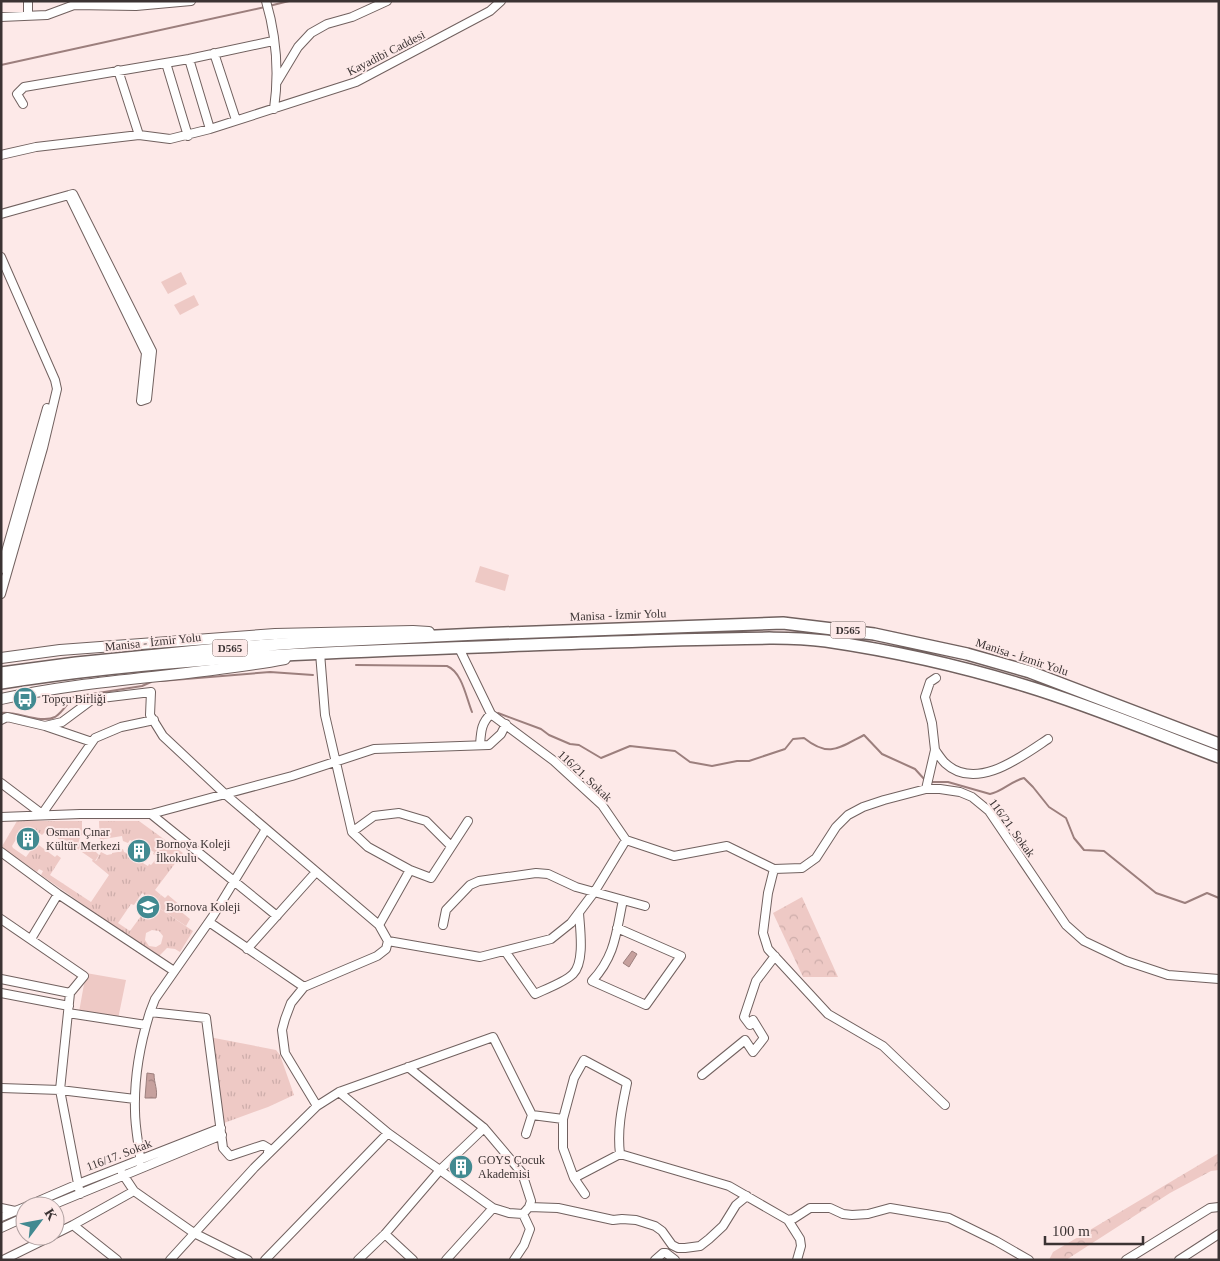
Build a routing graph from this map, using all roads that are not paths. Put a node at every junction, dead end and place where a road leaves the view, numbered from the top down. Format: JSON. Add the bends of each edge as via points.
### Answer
{"nodes":[{"id":1,"x":28,"y":1,"type":"edge"},
{"id":2,"x":191,"y":1,"type":"edge"},
{"id":3,"x":266,"y":1,"type":"edge"},
{"id":4,"x":387,"y":1,"type":"edge"},
{"id":5,"x":501,"y":1,"type":"edge"},
{"id":6,"x":28,"y":15,"type":"junction"},
{"id":7,"x":1,"y":18,"type":"edge"},
{"id":8,"x":273,"y":41,"type":"junction"},
{"id":9,"x":214,"y":53,"type":"junction"},
{"id":10,"x":189,"y":59,"type":"junction"},
{"id":11,"x":166,"y":64,"type":"junction"},
{"id":12,"x":118,"y":70,"type":"junction"},
{"id":13,"x":277,"y":82,"type":"junction"},
{"id":14,"x":23,"y":104,"type":"dead end"},
{"id":15,"x":274,"y":109,"type":"junction"},
{"id":16,"x":236,"y":120,"type":"junction"},
{"id":17,"x":210,"y":130,"type":"junction"},
{"id":18,"x":139,"y":135,"type":"junction"},
{"id":19,"x":188,"y":136,"type":"junction"},
{"id":20,"x":1,"y":155,"type":"edge"},
{"id":21,"x":70,"y":197,"type":"junction"},
{"id":22,"x":1,"y":214,"type":"edge"},
{"id":23,"x":1,"y":218,"type":"edge"},
{"id":24,"x":1,"y":257,"type":"edge"},
{"id":25,"x":1,"y":266,"type":"edge"},
{"id":26,"x":1,"y":569,"type":"edge"},
{"id":27,"x":1,"y":594,"type":"edge"},
{"id":28,"x":460,"y":635,"type":"junction"},
{"id":29,"x":459,"y":648,"type":"junction"},
{"id":30,"x":317,"y":653,"type":"junction"},
{"id":31,"x":2,"y":657,"type":"edge"},
{"id":32,"x":1,"y":673,"type":"edge"},
{"id":33,"x":936,"y":678,"type":"dead end"},
{"id":34,"x":1,"y":683,"type":"edge"},
{"id":35,"x":1,"y":699,"type":"edge"},
{"id":36,"x":491,"y":714,"type":"junction"},
{"id":37,"x":1,"y":720,"type":"edge"},
{"id":38,"x":154,"y":720,"type":"junction"},
{"id":39,"x":506,"y":724,"type":"junction"},
{"id":40,"x":45,"y":726,"type":"junction"},
{"id":41,"x":1048,"y":739,"type":"dead end"},
{"id":42,"x":92,"y":742,"type":"junction"},
{"id":43,"x":1219,"y":744,"type":"edge"},
{"id":44,"x":480,"y":745,"type":"junction"},
{"id":45,"x":935,"y":750,"type":"junction"},
{"id":46,"x":1219,"y":757,"type":"edge"},
{"id":47,"x":336,"y":762,"type":"junction"},
{"id":48,"x":1,"y":783,"type":"edge"},
{"id":49,"x":926,"y":789,"type":"junction"},
{"id":50,"x":225,"y":794,"type":"junction"},
{"id":51,"x":42,"y":814,"type":"junction"},
{"id":52,"x":151,"y":814,"type":"junction"},
{"id":53,"x":1,"y":817,"type":"edge"},
{"id":54,"x":468,"y":821,"type":"dead end"},
{"id":55,"x":266,"y":829,"type":"junction"},
{"id":56,"x":352,"y":832,"type":"junction"},
{"id":57,"x":626,"y":840,"type":"junction"},
{"id":58,"x":451,"y":846,"type":"junction"},
{"id":59,"x":1,"y":852,"type":"edge"},
{"id":60,"x":774,"y":869,"type":"junction"},
{"id":61,"x":410,"y":870,"type":"junction"},
{"id":62,"x":316,"y":872,"type":"junction"},
{"id":63,"x":234,"y":882,"type":"junction"},
{"id":64,"x":595,"y":892,"type":"junction"},
{"id":65,"x":58,"y":894,"type":"junction"},
{"id":66,"x":623,"y":900,"type":"junction"},
{"id":67,"x":645,"y":906,"type":"dead end"},
{"id":68,"x":579,"y":913,"type":"junction"},
{"id":69,"x":277,"y":916,"type":"junction"},
{"id":70,"x":1,"y":919,"type":"edge"},
{"id":71,"x":209,"y":922,"type":"junction"},
{"id":72,"x":379,"y":925,"type":"junction"},
{"id":73,"x":443,"y":925,"type":"dead end"},
{"id":74,"x":617,"y":928,"type":"junction"},
{"id":75,"x":31,"y":939,"type":"junction"},
{"id":76,"x":388,"y":941,"type":"junction"},
{"id":77,"x":247,"y":949,"type":"junction"},
{"id":78,"x":505,"y":951,"type":"junction"},
{"id":79,"x":775,"y":956,"type":"junction"},
{"id":80,"x":174,"y":971,"type":"junction"},
{"id":81,"x":1,"y":979,"type":"edge"},
{"id":82,"x":1219,"y":979,"type":"edge"},
{"id":83,"x":304,"y":987,"type":"junction"},
{"id":84,"x":1,"y":993,"type":"edge"},
{"id":85,"x":70,"y":993,"type":"junction"},
{"id":86,"x":69,"y":1009,"type":"junction"},
{"id":87,"x":150,"y":1012,"type":"junction"},
{"id":88,"x":146,"y":1025,"type":"junction"},
{"id":89,"x":408,"y":1067,"type":"junction"},
{"id":90,"x":702,"y":1075,"type":"dead end"},
{"id":91,"x":1,"y":1088,"type":"edge"},
{"id":92,"x":60,"y":1090,"type":"junction"},
{"id":93,"x":339,"y":1092,"type":"junction"},
{"id":94,"x":135,"y":1099,"type":"junction"},
{"id":95,"x":945,"y":1105,"type":"dead end"},
{"id":96,"x":317,"y":1106,"type":"junction"},
{"id":97,"x":532,"y":1115,"type":"junction"},
{"id":98,"x":562,"y":1119,"type":"junction"},
{"id":99,"x":484,"y":1128,"type":"junction"},
{"id":100,"x":222,"y":1131,"type":"junction"},
{"id":101,"x":388,"y":1132,"type":"junction"},
{"id":102,"x":526,"y":1134,"type":"dead end"},
{"id":103,"x":268,"y":1154,"type":"junction"},
{"id":104,"x":620,"y":1154,"type":"junction"},
{"id":105,"x":140,"y":1159,"type":"junction"},
{"id":106,"x":119,"y":1168,"type":"junction"},
{"id":107,"x":142,"y":1168,"type":"junction"},
{"id":108,"x":440,"y":1170,"type":"junction"},
{"id":109,"x":123,"y":1176,"type":"junction"},
{"id":110,"x":574,"y":1178,"type":"junction"},
{"id":111,"x":78,"y":1184,"type":"junction"},
{"id":112,"x":134,"y":1191,"type":"junction"},
{"id":113,"x":80,"y":1194,"type":"junction"},
{"id":114,"x":586,"y":1194,"type":"dead end"},
{"id":115,"x":50,"y":1196,"type":"edge"},
{"id":116,"x":747,"y":1196,"type":"junction"},
{"id":117,"x":65,"y":1200,"type":"edge"},
{"id":118,"x":529,"y":1207,"type":"junction"},
{"id":119,"x":1219,"y":1207,"type":"edge"},
{"id":120,"x":1,"y":1208,"type":"edge"},
{"id":121,"x":493,"y":1208,"type":"junction"},
{"id":122,"x":15,"y":1211,"type":"joint"},
{"id":123,"x":523,"y":1214,"type":"junction"},
{"id":124,"x":1,"y":1216,"type":"edge"},
{"id":125,"x":788,"y":1220,"type":"junction"},
{"id":126,"x":15,"y":1222,"type":"edge"},
{"id":127,"x":73,"y":1225,"type":"junction"},
{"id":128,"x":1,"y":1228,"type":"edge"},
{"id":129,"x":65,"y":1229,"type":"edge"},
{"id":130,"x":194,"y":1233,"type":"junction"},
{"id":131,"x":385,"y":1234,"type":"junction"},
{"id":132,"x":1219,"y":1234,"type":"edge"},
{"id":133,"x":31,"y":1246,"type":"edge"},
{"id":134,"x":3,"y":1260,"type":"edge"},
{"id":135,"x":118,"y":1260,"type":"edge"},
{"id":136,"x":170,"y":1260,"type":"edge"},
{"id":137,"x":248,"y":1260,"type":"edge"},
{"id":138,"x":265,"y":1260,"type":"edge"},
{"id":139,"x":358,"y":1260,"type":"edge"},
{"id":140,"x":413,"y":1260,"type":"edge"},
{"id":141,"x":446,"y":1260,"type":"edge"},
{"id":142,"x":514,"y":1260,"type":"edge"},
{"id":143,"x":655,"y":1260,"type":"edge"},
{"id":144,"x":675,"y":1260,"type":"edge"},
{"id":145,"x":797,"y":1260,"type":"edge"},
{"id":146,"x":1029,"y":1260,"type":"edge"},
{"id":147,"x":1126,"y":1260,"type":"edge"},
{"id":148,"x":1180,"y":1260,"type":"edge"}],
"edges":[{"from":1,"to":6,"type":"street"},
{"from":2,"to":6,"type":"street","via":[[136,6],[74,5],[47,15]]},
{"from":3,"to":8,"type":"street"},
{"from":4,"to":13,"type":"street","via":[[311,33],[298,47]]},
{"from":5,"to":15,"type":"street","name":"Kayadibi Caddesi","via":[[490,11],[356,82]]},
{"from":6,"to":7,"type":"street"},
{"from":8,"to":9,"type":"street"},
{"from":8,"to":13,"type":"street"},
{"from":9,"to":10,"type":"street"},
{"from":9,"to":16,"type":"street"},
{"from":10,"to":11,"type":"street"},
{"from":10,"to":17,"type":"street"},
{"from":11,"to":12,"type":"street"},
{"from":11,"to":19,"type":"street"},
{"from":12,"to":14,"type":"street","via":[[24,87],[17,94]]},
{"from":12,"to":18,"type":"street"},
{"from":13,"to":15,"type":"street"},
{"from":15,"to":16,"type":"street","name":"Kayadibi Caddesi"},
{"from":16,"to":17,"type":"street","name":"Kayadibi Caddesi"},
{"from":17,"to":19,"type":"street","name":"Kayadibi Caddesi"},
{"from":18,"to":19,"type":"street","name":"Kayadibi Caddesi","via":[[170,140]]},
{"from":18,"to":20,"type":"street","name":"Kayadibi Caddesi","via":[[36,147]]},
{"from":21,"to":21,"type":"street","via":[[146,353],[141,401],[147,399],[152,351],[73,194]]},
{"from":21,"to":22,"type":"street"},
{"from":21,"to":23,"type":"street"},
{"from":24,"to":27,"type":"street","via":[[57,389]]},
{"from":25,"to":26,"type":"street","via":[[53,386]]},
{"from":28,"to":31,"type":"main road","via":[[413,631],[275,634]]},
{"from":28,"to":32,"type":"highway","name":"Manisa - İzmir Yolu","number":"D565","via":[[228,648]]},
{"from":28,"to":43,"type":"highway","name":"Manisa - İzmir Yolu","number":"D565","via":[[783,623],[874,634],[967,654],[1030,672]]},
{"from":29,"to":30,"type":"highway","name":"Manisa - İzmir Yolu","number":"D565"},
{"from":29,"to":36,"type":"street"},
{"from":29,"to":46,"type":"highway","name":"Manisa - İzmir Yolu","number":"D565","via":[[785,638],[872,648],[1003,679]]},
{"from":30,"to":34,"type":"highway","name":"Manisa - İzmir Yolu","number":"D565","via":[[64,673]]},
{"from":30,"to":35,"type":"main road"},
{"from":30,"to":47,"type":"street","via":[[325,715]]},
{"from":33,"to":45,"type":"street","via":[[930,682],[925,697]]},
{"from":36,"to":39,"type":"street","name":"116/21. Sokak"},
{"from":36,"to":44,"type":"street","via":[[484,720]]},
{"from":37,"to":40,"type":"street","via":[[7,717]]},
{"from":38,"to":40,"type":"street","via":[[150,716],[151,692],[93,699],[62,722]]},
{"from":38,"to":42,"type":"street","via":[[121,727]]},
{"from":38,"to":50,"type":"street","via":[[163,736]]},
{"from":39,"to":44,"type":"street","via":[[489,745]]},
{"from":39,"to":57,"type":"street","name":"116/21. Sokak","via":[[554,761],[602,805]]},
{"from":40,"to":42,"type":"street"},
{"from":41,"to":45,"type":"street","via":[[998,769],[981,773],[959,772],[945,763]]},
{"from":42,"to":51,"type":"street"},
{"from":44,"to":47,"type":"street","via":[[374,750]]},
{"from":45,"to":49,"type":"street"},
{"from":47,"to":50,"type":"street"},
{"from":47,"to":56,"type":"street"},
{"from":48,"to":51,"type":"street"},
{"from":49,"to":60,"type":"street","name":"116/21. Sokak","via":[[863,807],[836,827],[816,858],[802,868]]},
{"from":49,"to":82,"type":"street","name":"116/21. Sokak","via":[[960,792],[989,811],[1066,925],[1084,941],[1126,961],[1161,972]]},
{"from":50,"to":52,"type":"street"},
{"from":50,"to":55,"type":"street"},
{"from":51,"to":52,"type":"street"},
{"from":51,"to":53,"type":"street"},
{"from":52,"to":63,"type":"street"},
{"from":54,"to":58,"type":"street"},
{"from":55,"to":62,"type":"street"},
{"from":55,"to":63,"type":"street"},
{"from":56,"to":58,"type":"street","via":[[374,816],[399,813],[426,821]]},
{"from":56,"to":61,"type":"street","via":[[368,847]]},
{"from":57,"to":60,"type":"street","name":"116/21. Sokak","via":[[674,856],[727,846]]},
{"from":57,"to":64,"type":"street"},
{"from":58,"to":61,"type":"street","via":[[431,878]]},
{"from":59,"to":65,"type":"street"},
{"from":60,"to":79,"type":"street","via":[[763,933],[768,949]]},
{"from":61,"to":72,"type":"street"},
{"from":62,"to":69,"type":"street"},
{"from":62,"to":72,"type":"street"},
{"from":63,"to":69,"type":"street"},
{"from":63,"to":71,"type":"street"},
{"from":64,"to":66,"type":"street"},
{"from":64,"to":68,"type":"street"},
{"from":64,"to":73,"type":"street","via":[[536,872],[479,881],[470,885],[446,910]]},
{"from":65,"to":75,"type":"street"},
{"from":65,"to":80,"type":"street"},
{"from":66,"to":67,"type":"street"},
{"from":66,"to":74,"type":"street"},
{"from":68,"to":78,"type":"street","via":[[551,939]]},
{"from":68,"to":78,"type":"street","via":[[578,967],[572,974],[535,994]]},
{"from":69,"to":77,"type":"street"},
{"from":70,"to":75,"type":"street"},
{"from":71,"to":77,"type":"street"},
{"from":71,"to":80,"type":"street"},
{"from":72,"to":76,"type":"street"},
{"from":74,"to":74,"type":"street","via":[[609,960],[592,981],[646,1005],[681,956]]},
{"from":75,"to":85,"type":"street","via":[[84,976]]},
{"from":76,"to":78,"type":"street","via":[[480,957]]},
{"from":76,"to":83,"type":"street","via":[[386,949],[377,956]]},
{"from":77,"to":83,"type":"street"},
{"from":79,"to":90,"type":"street","via":[[756,981],[744,1017],[750,1025],[753,1020],[764,1038],[754,1052],[745,1040]]},
{"from":79,"to":95,"type":"street","via":[[828,1014],[883,1046]]},
{"from":80,"to":87,"type":"street"},
{"from":81,"to":85,"type":"street"},
{"from":83,"to":96,"type":"street","via":[[291,1003],[282,1030],[286,1055]]},
{"from":84,"to":86,"type":"street"},
{"from":85,"to":86,"type":"street"},
{"from":86,"to":88,"type":"street"},
{"from":86,"to":92,"type":"street"},
{"from":87,"to":88,"type":"street"},
{"from":87,"to":100,"type":"street","via":[[206,1018]]},
{"from":88,"to":94,"type":"street"},
{"from":89,"to":93,"type":"street"},
{"from":89,"to":97,"type":"street","via":[[493,1037]]},
{"from":89,"to":99,"type":"street"},
{"from":91,"to":92,"type":"street"},
{"from":92,"to":94,"type":"street"},
{"from":92,"to":111,"type":"street"},
{"from":93,"to":96,"type":"street"},
{"from":93,"to":101,"type":"street"},
{"from":94,"to":105,"type":"street"},
{"from":96,"to":103,"type":"street"},
{"from":97,"to":98,"type":"street"},
{"from":97,"to":102,"type":"street"},
{"from":98,"to":104,"type":"street","via":[[574,1078],[584,1060],[627,1083],[620,1113]]},
{"from":98,"to":110,"type":"street","via":[[562,1148]]},
{"from":99,"to":108,"type":"street"},
{"from":99,"to":118,"type":"street","via":[[522,1173],[531,1201]]},
{"from":100,"to":103,"type":"street","via":[[223,1148],[230,1156],[263,1145],[268,1148]]},
{"from":100,"to":105,"type":"street","name":"116/17. Sokak"},
{"from":100,"to":107,"type":"street","name":"116/17. Sokak"},
{"from":101,"to":108,"type":"street"},
{"from":101,"to":138,"type":"street"},
{"from":103,"to":130,"type":"street"},
{"from":104,"to":110,"type":"street"},
{"from":104,"to":116,"type":"street","via":[[729,1186]]},
{"from":105,"to":106,"type":"street","name":"116/17. Sokak"},
{"from":105,"to":107,"type":"street"},
{"from":106,"to":109,"type":"street"},
{"from":106,"to":111,"type":"street","name":"116/17. Sokak"},
{"from":107,"to":109,"type":"street","name":"116/17. Sokak"},
{"from":108,"to":121,"type":"street"},
{"from":108,"to":131,"type":"street"},
{"from":109,"to":112,"type":"street"},
{"from":109,"to":113,"type":"street","name":"116/17. Sokak"},
{"from":110,"to":114,"type":"street"},
{"from":111,"to":113,"type":"street"},
{"from":111,"to":115,"type":"street","name":"116/17. Sokak"},
{"from":112,"to":127,"type":"street"},
{"from":112,"to":130,"type":"street"},
{"from":113,"to":117,"type":"street","name":"116/17. Sokak"},
{"from":116,"to":118,"type":"street","via":[[709,1239],[700,1246],[685,1248],[672,1246],[662,1231],[636,1220],[613,1220],[558,1208]]},
{"from":116,"to":125,"type":"street"},
{"from":118,"to":123,"type":"street"},
{"from":119,"to":147,"type":"street","via":[[1210,1208]]},
{"from":120,"to":122,"type":"street"},
{"from":121,"to":123,"type":"street"},
{"from":121,"to":141,"type":"street"},
{"from":122,"to":124,"type":"street","name":"116/17. Sokak"},
{"from":123,"to":142,"type":"street","via":[[530,1229]]},
{"from":125,"to":145,"type":"street","via":[[802,1246]]},
{"from":125,"to":146,"type":"street","via":[[810,1208],[830,1208],[843,1214],[864,1215],[881,1209],[896,1209],[949,1218]]},
{"from":126,"to":128,"type":"street"},
{"from":127,"to":129,"type":"street"},
{"from":127,"to":135,"type":"street"},
{"from":130,"to":136,"type":"street"},
{"from":130,"to":137,"type":"street"},
{"from":131,"to":139,"type":"street"},
{"from":131,"to":140,"type":"street"},
{"from":132,"to":148,"type":"street"},
{"from":133,"to":134,"type":"street"},
{"from":143,"to":144,"type":"street","via":[[663,1253]]}]}
